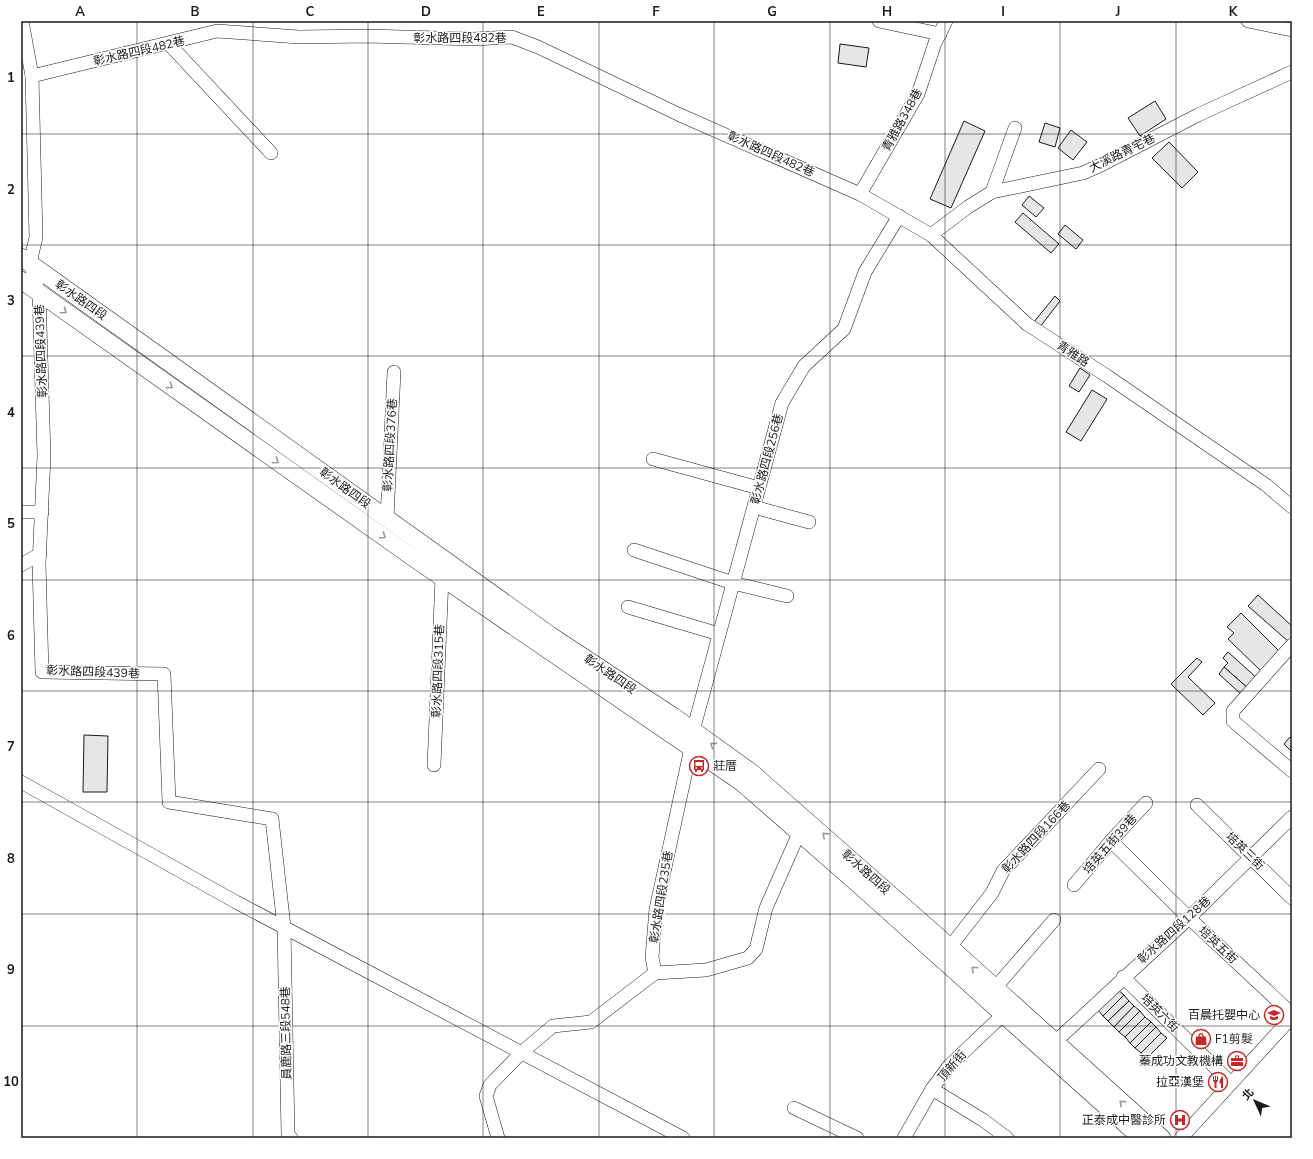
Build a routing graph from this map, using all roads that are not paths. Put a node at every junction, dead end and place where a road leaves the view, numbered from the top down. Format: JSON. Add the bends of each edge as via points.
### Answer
{"nodes":[{"id":1,"x":879,"y":21,"type":"edge"},
{"id":2,"x":946,"y":21,"type":"edge"},
{"id":3,"x":1248,"y":21,"type":"edge"},
{"id":4,"x":23,"y":24,"type":"edge"},
{"id":5,"x":1292,"y":30,"type":"edge"},
{"id":6,"x":940,"y":34,"type":"junction"},
{"id":7,"x":169,"y":44,"type":"junction"},
{"id":8,"x":1292,"y":72,"type":"edge"},
{"id":9,"x":32,"y":76,"type":"junction"},
{"id":10,"x":1015,"y":128,"type":"dead end"},
{"id":11,"x":271,"y":153,"type":"dead end"},
{"id":12,"x":992,"y":192,"type":"junction"},
{"id":13,"x":860,"y":194,"type":"junction"},
{"id":14,"x":899,"y":216,"type":"junction"},
{"id":15,"x":931,"y":235,"type":"junction"},
{"id":16,"x":24,"y":262,"type":"edge"},
{"id":17,"x":21,"y":280,"type":"edge"},
{"id":18,"x":39,"y":293,"type":"junction"},
{"id":19,"x":394,"y":372,"type":"dead end"},
{"id":20,"x":653,"y":459,"type":"dead end"},
{"id":21,"x":759,"y":488,"type":"junction"},
{"id":22,"x":754,"y":507,"type":"junction"},
{"id":23,"x":1292,"y":507,"type":"edge"},
{"id":24,"x":21,"y":512,"type":"edge"},
{"id":25,"x":42,"y":512,"type":"junction"},
{"id":26,"x":387,"y":518,"type":"junction"},
{"id":27,"x":809,"y":522,"type":"dead end"},
{"id":28,"x":426,"y":546,"type":"junction"},
{"id":29,"x":634,"y":550,"type":"dead end"},
{"id":30,"x":40,"y":554,"type":"junction"},
{"id":31,"x":415,"y":559,"type":"junction"},
{"id":32,"x":21,"y":565,"type":"edge"},
{"id":33,"x":442,"y":578,"type":"junction"},
{"id":34,"x":733,"y":583,"type":"junction"},
{"id":35,"x":787,"y":596,"type":"dead end"},
{"id":36,"x":628,"y":607,"type":"dead end"},
{"id":37,"x":719,"y":634,"type":"junction"},
{"id":38,"x":1292,"y":645,"type":"edge"},
{"id":39,"x":693,"y":730,"type":"junction"},
{"id":40,"x":691,"y":748,"type":"junction"},
{"id":41,"x":434,"y":765,"type":"dead end"},
{"id":42,"x":1099,"y":769,"type":"dead end"},
{"id":43,"x":1292,"y":771,"type":"edge"},
{"id":44,"x":21,"y":782,"type":"edge"},
{"id":45,"x":1146,"y":803,"type":"dead end"},
{"id":46,"x":1197,"y":805,"type":"dead end"},
{"id":47,"x":1292,"y":817,"type":"edge"},
{"id":48,"x":799,"y":833,"type":"junction"},
{"id":49,"x":1111,"y":841,"type":"junction"},
{"id":50,"x":1252,"y":858,"type":"junction"},
{"id":51,"x":1074,"y":885,"type":"dead end"},
{"id":52,"x":1292,"y":898,"type":"edge"},
{"id":53,"x":1189,"y":918,"type":"junction"},
{"id":54,"x":1054,"y":920,"type":"dead end"},
{"id":55,"x":284,"y":926,"type":"junction"},
{"id":56,"x":950,"y":947,"type":"junction"},
{"id":57,"x":655,"y":973,"type":"junction"},
{"id":58,"x":1123,"y":977,"type":"junction"},
{"id":59,"x":995,"y":988,"type":"junction"},
{"id":60,"x":1008,"y":1010,"type":"junction"},
{"id":61,"x":1292,"y":1014,"type":"edge"},
{"id":62,"x":1292,"y":1017,"type":"edge"},
{"id":63,"x":1055,"y":1042,"type":"junction"},
{"id":64,"x":521,"y":1053,"type":"junction"},
{"id":65,"x":1231,"y":1083,"type":"junction"},
{"id":66,"x":932,"y":1089,"type":"junction"},
{"id":67,"x":794,"y":1108,"type":"dead end"},
{"id":68,"x":291,"y":1138,"type":"edge"},
{"id":69,"x":498,"y":1138,"type":"edge"},
{"id":70,"x":683,"y":1138,"type":"edge"},
{"id":71,"x":857,"y":1138,"type":"edge"},
{"id":72,"x":904,"y":1138,"type":"edge"},
{"id":73,"x":1007,"y":1138,"type":"edge"},
{"id":74,"x":1141,"y":1138,"type":"edge"},
{"id":75,"x":1162,"y":1138,"type":"edge"},
{"id":76,"x":1182,"y":1138,"type":"edge"}],
"edges":[{"from":1,"to":6,"type":"street"},
{"from":2,"to":6,"type":"street","name":"青雅路348巷"},
{"from":3,"to":5,"type":"street"},
{"from":4,"to":9,"type":"street"},
{"from":6,"to":13,"type":"street","name":"青雅路348巷","via":[[918,94]]},
{"from":7,"to":9,"type":"street","name":"彰水路四段482巷"},
{"from":7,"to":11,"type":"street"},
{"from":7,"to":13,"type":"street","name":"彰水路四段482巷","via":[[217,31],[299,37],[512,37],[680,115]]},
{"from":8,"to":12,"type":"street","name":"大溪路青宅巷","via":[[1198,115],[1083,173]]},
{"from":9,"to":16,"type":"street","via":[[36,237]]},
{"from":10,"to":12,"type":"street"},
{"from":12,"to":15,"type":"street","name":"大溪路青宅巷","via":[[968,206]]},
{"from":13,"to":14,"type":"street","name":"青雅路"},
{"from":14,"to":15,"type":"street","name":"青雅路"},
{"from":14,"to":21,"type":"street","name":"彰水路四段256巷","via":[[865,272],[844,329],[804,366],[782,403]]},
{"from":15,"to":23,"type":"street","name":"青雅路","via":[[1027,324],[1222,454]]},
{"from":16,"to":18,"type":"street","name":"彰水路四段439巷"},
{"from":16,"to":26,"type":"main road","name":"彰水路四段"},
{"from":17,"to":18,"type":"main road","name":"彰水路四段"},
{"from":18,"to":25,"type":"street","name":"彰水路四段439巷","via":[[44,456]]},
{"from":18,"to":31,"type":"main road","name":"彰水路四段","one_way":true},
{"from":19,"to":26,"type":"street","name":"彰水路四段376巷"},
{"from":20,"to":21,"type":"street"},
{"from":21,"to":22,"type":"street","name":"彰水路四段256巷"},
{"from":22,"to":27,"type":"street"},
{"from":22,"to":34,"type":"street","name":"彰水路四段256巷"},
{"from":24,"to":25,"type":"street"},
{"from":25,"to":30,"type":"street","name":"彰水路四段439巷"},
{"from":26,"to":28,"type":"main road","name":"彰水路四段"},
{"from":28,"to":31,"type":"main road"},
{"from":28,"to":39,"type":"main road","name":"彰水路四段","via":[[550,634]]},
{"from":29,"to":34,"type":"street"},
{"from":30,"to":32,"type":"street"},
{"from":30,"to":55,"type":"street","name":"彰水路四段439巷","via":[[42,672],[164,674],[169,802],[272,819]]},
{"from":31,"to":33,"type":"main road","name":"彰水路四段"},
{"from":33,"to":40,"type":"main road","name":"彰水路四段"},
{"from":33,"to":41,"type":"street","name":"彰水路四段315巷"},
{"from":34,"to":35,"type":"street"},
{"from":34,"to":37,"type":"street","name":"彰水路四段256巷"},
{"from":36,"to":37,"type":"street"},
{"from":37,"to":39,"type":"street","name":"彰水路四段256巷"},
{"from":38,"to":43,"type":"street","via":[[1234,711],[1233,721]]},
{"from":39,"to":40,"type":"street","name":"彰水路四段235巷"},
{"from":56,"to":39,"type":"main road","name":"彰水路四段","one_way":true,"via":[[751,772]]},
{"from":40,"to":48,"type":"main road","name":"彰水路四段","via":[[741,782]]},
{"from":40,"to":57,"type":"street","name":"彰水路四段235巷","via":[[656,909],[652,957]]},
{"from":42,"to":56,"type":"street","name":"彰水路四段166巷","via":[[1003,871],[992,893]]},
{"from":44,"to":55,"type":"street"},
{"from":45,"to":49,"type":"street","name":"培英五街39巷"},
{"from":46,"to":50,"type":"street","name":"培英三街"},
{"from":47,"to":50,"type":"street","name":"彰水路四段128巷"},
{"from":48,"to":57,"type":"street","via":[[766,908],[756,949],[748,958],[706,970]]},
{"from":48,"to":60,"type":"main road","name":"彰水路四段"},
{"from":49,"to":51,"type":"street","name":"培英五街39巷"},
{"from":49,"to":53,"type":"street","name":"培英五街"},
{"from":50,"to":52,"type":"street","name":"培英三街"},
{"from":50,"to":53,"type":"street","name":"彰水路四段128巷"},
{"from":53,"to":58,"type":"street","name":"彰水路四段128巷"},
{"from":53,"to":61,"type":"street","name":"培英五街"},
{"from":54,"to":59,"type":"street"},
{"from":55,"to":64,"type":"street"},
{"from":55,"to":68,"type":"street","name":"員鹿路三段548巷","via":[[288,1134]]},
{"from":59,"to":56,"type":"main road","name":"彰水路四段","one_way":true},
{"from":57,"to":64,"type":"street","via":[[591,1022],[554,1026]]},
{"from":58,"to":63,"type":"street","name":"彰水路四段128巷"},
{"from":58,"to":65,"type":"street","name":"培英六街"},
{"from":59,"to":60,"type":"main road","name":"彰水路四段"},
{"from":60,"to":63,"type":"main road","name":"彰水路四段"},
{"from":60,"to":66,"type":"street","name":"頂新街","via":[[950,1066]]},
{"from":60,"to":74,"type":"main road","name":"彰水路四段"},
{"from":62,"to":65,"type":"street"},
{"from":75,"to":63,"type":"main road","name":"彰水路四段","one_way":true},
{"from":64,"to":69,"type":"street","via":[[490,1085],[486,1096]]},
{"from":64,"to":70,"type":"street"},
{"from":65,"to":76,"type":"street"},
{"from":66,"to":72,"type":"street","name":"頂新街"},
{"from":66,"to":73,"type":"street"},
{"from":67,"to":71,"type":"street"}]}
